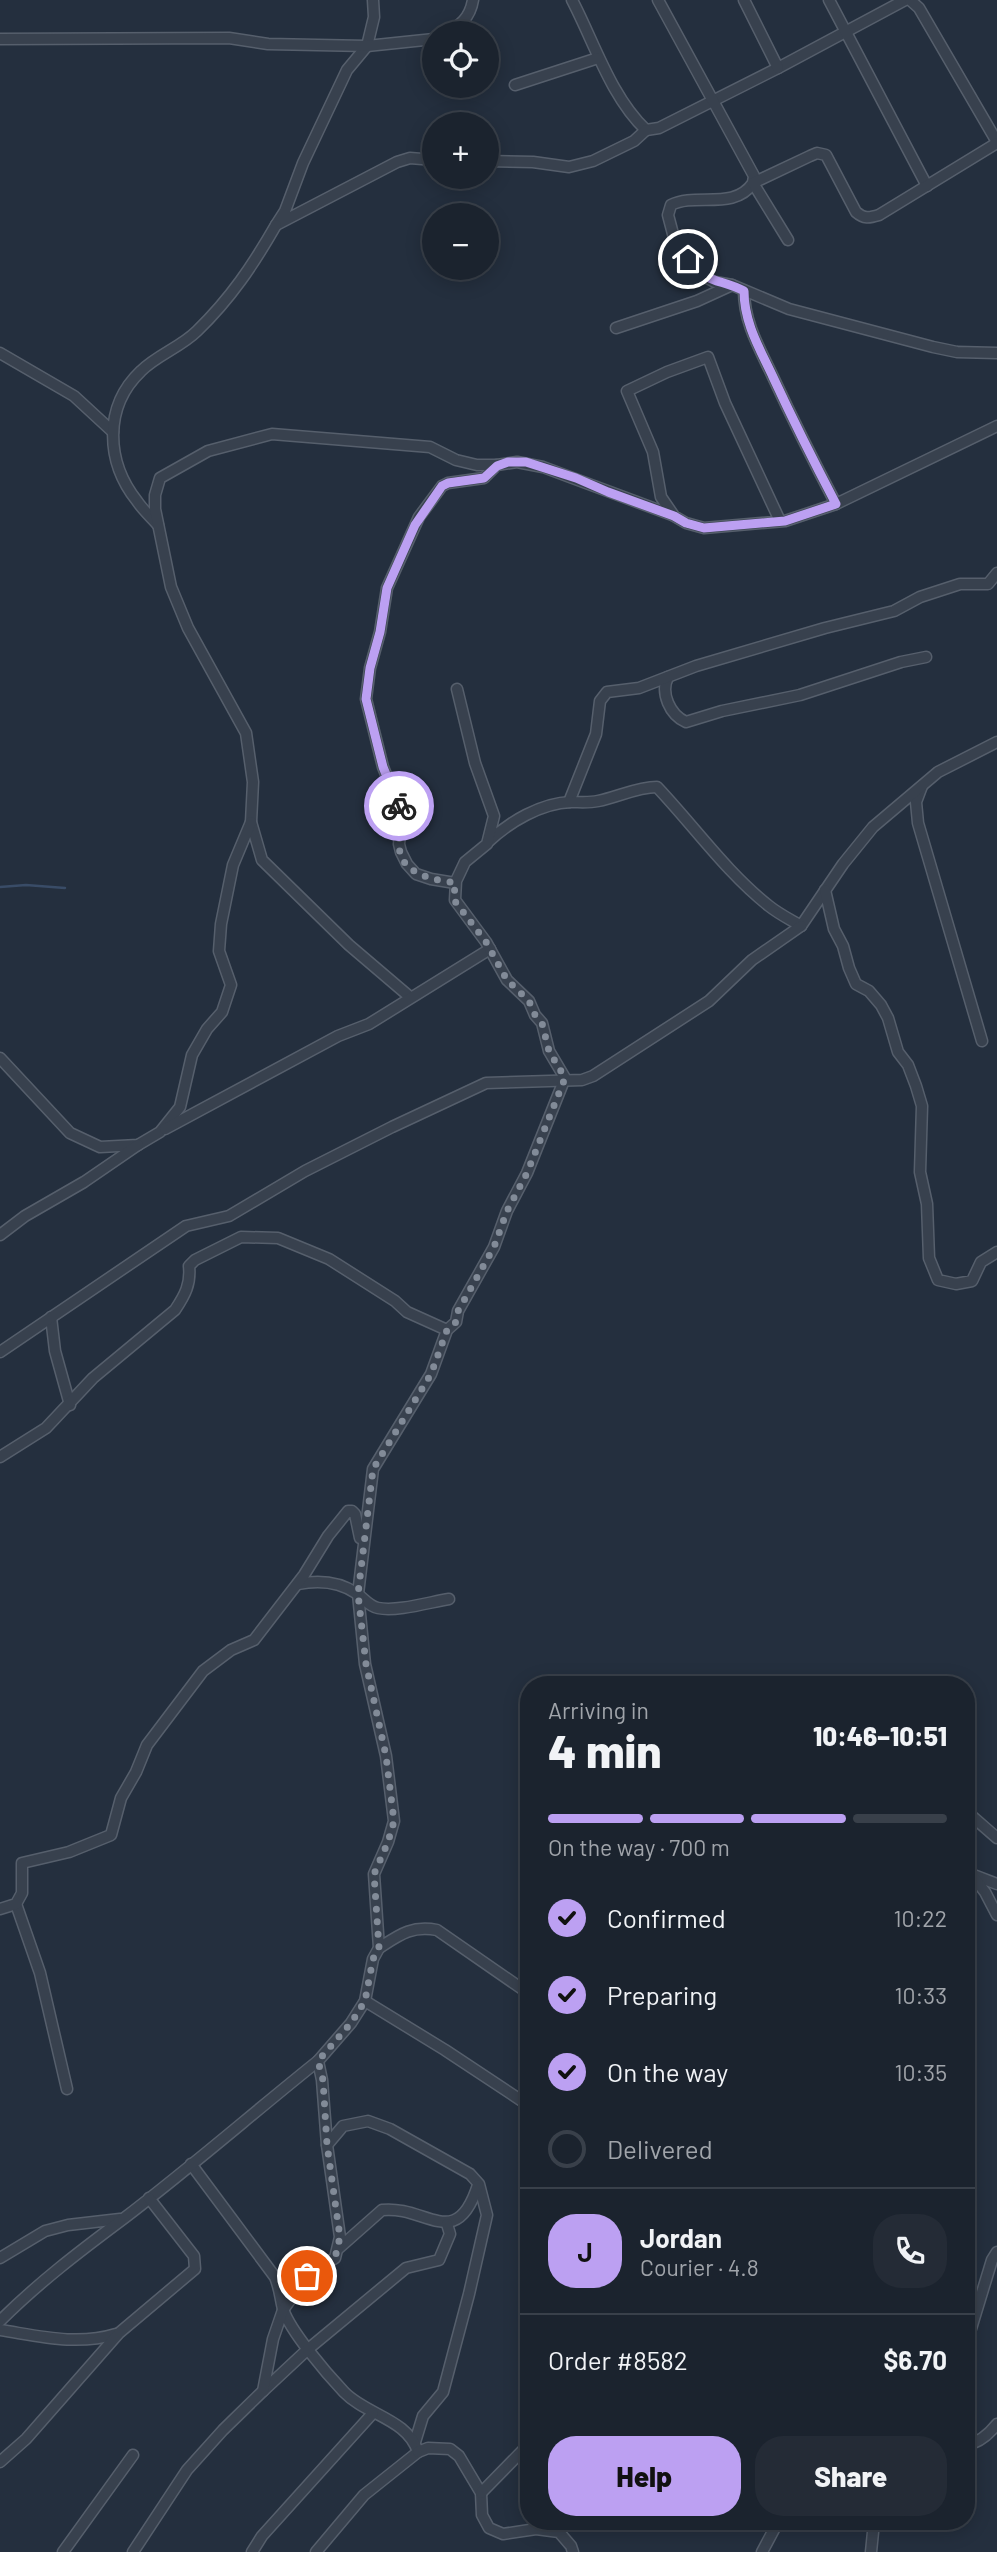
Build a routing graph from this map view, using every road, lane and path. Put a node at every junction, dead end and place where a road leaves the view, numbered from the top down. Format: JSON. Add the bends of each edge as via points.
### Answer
{"nodes":[{"id":1,"x":373,"y":0,"type":"edge"},
{"id":2,"x":473,"y":0,"type":"edge"},
{"id":3,"x":572,"y":0,"type":"edge"},
{"id":4,"x":658,"y":0,"type":"edge"},
{"id":5,"x":744,"y":0,"type":"edge"},
{"id":6,"x":829,"y":0,"type":"edge"},
{"id":7,"x":907,"y":0,"type":"edge"},
{"id":8,"x":463,"y":21,"type":"edge"},
{"id":9,"x":845,"y":32,"type":"junction"},
{"id":10,"x":0,"y":39,"type":"edge"},
{"id":11,"x":422,"y":40,"type":"edge"},
{"id":12,"x":367,"y":46,"type":"junction"},
{"id":13,"x":598,"y":58,"type":"junction"},
{"id":14,"x":778,"y":68,"type":"junction"},
{"id":15,"x":515,"y":85,"type":"dead end"},
{"id":16,"x":712,"y":101,"type":"junction"},
{"id":17,"x":646,"y":130,"type":"junction"},
{"id":18,"x":997,"y":143,"type":"edge"},
{"id":19,"x":422,"y":159,"type":"edge"},
{"id":20,"x":499,"y":161,"type":"edge"},
{"id":21,"x":753,"y":183,"type":"junction"},
{"id":22,"x":927,"y":186,"type":"junction"},
{"id":23,"x":276,"y":225,"type":"junction"},
{"id":24,"x":788,"y":240,"type":"dead end"},
{"id":25,"x":732,"y":285,"type":"junction"},
{"id":26,"x":744,"y":291,"type":"junction"},
{"id":27,"x":616,"y":328,"type":"dead end"},
{"id":28,"x":0,"y":353,"type":"edge"},
{"id":29,"x":997,"y":353,"type":"edge"},
{"id":30,"x":997,"y":426,"type":"edge"},
{"id":31,"x":113,"y":432,"type":"junction"},
{"id":32,"x":497,"y":466,"type":"junction"},
{"id":33,"x":836,"y":504,"type":"junction"},
{"id":34,"x":674,"y":516,"type":"junction"},
{"id":35,"x":780,"y":521,"type":"junction"},
{"id":36,"x":159,"y":526,"type":"junction"},
{"id":37,"x":997,"y":573,"type":"edge"},
{"id":38,"x":926,"y":657,"type":"dead end"},
{"id":39,"x":668,"y":677,"type":"junction"},
{"id":40,"x":457,"y":688,"type":"dead end"},
{"id":41,"x":997,"y":742,"type":"edge"},
{"id":42,"x":923,"y":783,"type":"junction"},
{"id":43,"x":569,"y":802,"type":"junction"},
{"id":44,"x":251,"y":822,"type":"junction"},
{"id":45,"x":486,"y":844,"type":"junction"},
{"id":46,"x":455,"y":883,"type":"junction"},
{"id":47,"x":825,"y":890,"type":"junction"},
{"id":48,"x":801,"y":926,"type":"junction"},
{"id":49,"x":490,"y":949,"type":"junction"},
{"id":50,"x":410,"y":997,"type":"junction"},
{"id":51,"x":982,"y":1041,"type":"dead end"},
{"id":52,"x":0,"y":1058,"type":"edge"},
{"id":53,"x":565,"y":1078,"type":"junction"},
{"id":54,"x":160,"y":1132,"type":"junction"},
{"id":55,"x":138,"y":1145,"type":"junction"},
{"id":56,"x":0,"y":1235,"type":"edge"},
{"id":57,"x":997,"y":1252,"type":"edge"},
{"id":58,"x":51,"y":1317,"type":"junction"},
{"id":59,"x":447,"y":1330,"type":"junction"},
{"id":60,"x":0,"y":1352,"type":"edge"},
{"id":61,"x":71,"y":1405,"type":"junction"},
{"id":62,"x":0,"y":1457,"type":"edge"},
{"id":63,"x":362,"y":1551,"type":"junction"},
{"id":64,"x":298,"y":1584,"type":"junction"},
{"id":65,"x":358,"y":1594,"type":"junction"},
{"id":66,"x":449,"y":1599,"type":"dead end"},
{"id":67,"x":975,"y":1819,"type":"edge"},
{"id":68,"x":997,"y":1838,"type":"edge"},
{"id":69,"x":975,"y":1880,"type":"edge"},
{"id":70,"x":975,"y":1884,"type":"edge"},
{"id":71,"x":997,"y":1884,"type":"edge"},
{"id":72,"x":16,"y":1904,"type":"junction"},
{"id":73,"x":0,"y":1909,"type":"edge"},
{"id":74,"x":997,"y":1915,"type":"edge"},
{"id":75,"x":379,"y":1948,"type":"junction"},
{"id":76,"x":520,"y":1988,"type":"edge"},
{"id":77,"x":365,"y":2001,"type":"junction"},
{"id":78,"x":318,"y":2061,"type":"junction"},
{"id":79,"x":67,"y":2089,"type":"dead end"},
{"id":80,"x":520,"y":2100,"type":"edge"},
{"id":81,"x":327,"y":2145,"type":"junction"},
{"id":82,"x":191,"y":2164,"type":"junction"},
{"id":83,"x":479,"y":2184,"type":"junction"},
{"id":84,"x":149,"y":2198,"type":"junction"},
{"id":85,"x":123,"y":2219,"type":"junction"},
{"id":86,"x":447,"y":2224,"type":"junction"},
{"id":87,"x":339,"y":2248,"type":"junction"},
{"id":88,"x":997,"y":2252,"type":"edge"},
{"id":89,"x":0,"y":2258,"type":"edge"},
{"id":90,"x":283,"y":2310,"type":"junction"},
{"id":91,"x":975,"y":2316,"type":"edge"},
{"id":92,"x":0,"y":2320,"type":"edge"},
{"id":93,"x":0,"y":2330,"type":"edge"},
{"id":94,"x":119,"y":2333,"type":"junction"},
{"id":95,"x":307,"y":2350,"type":"junction"},
{"id":96,"x":263,"y":2391,"type":"junction"},
{"id":97,"x":373,"y":2413,"type":"junction"},
{"id":98,"x":997,"y":2424,"type":"edge"},
{"id":99,"x":975,"y":2443,"type":"edge"},
{"id":100,"x":417,"y":2447,"type":"junction"},
{"id":101,"x":520,"y":2453,"type":"edge"},
{"id":102,"x":133,"y":2455,"type":"dead end"},
{"id":103,"x":0,"y":2462,"type":"edge"},
{"id":104,"x":481,"y":2493,"type":"junction"},
{"id":105,"x":529,"y":2530,"type":"edge"},
{"id":106,"x":544,"y":2530,"type":"edge"},
{"id":107,"x":774,"y":2530,"type":"edge"},
{"id":108,"x":873,"y":2530,"type":"edge"},
{"id":109,"x":63,"y":2552,"type":"edge"},
{"id":110,"x":132,"y":2552,"type":"edge"},
{"id":111,"x":252,"y":2552,"type":"edge"},
{"id":112,"x":316,"y":2552,"type":"edge"},
{"id":113,"x":573,"y":2552,"type":"edge"},
{"id":114,"x":762,"y":2552,"type":"edge"},
{"id":115,"x":871,"y":2552,"type":"edge"}],
"edges":[{"from":1,"to":12,"type":"street"},
{"from":2,"to":8,"type":"street"},
{"from":3,"to":13,"type":"street"},
{"from":4,"to":16,"type":"street"},
{"from":5,"to":14,"type":"street"},
{"from":6,"to":9,"type":"street"},
{"from":7,"to":9,"type":"street"},
{"from":7,"to":18,"type":"street","via":[[919,8]]},
{"from":9,"to":14,"type":"street"},
{"from":9,"to":22,"type":"street"},
{"from":10,"to":12,"type":"street","via":[[229,38],[268,44]]},
{"from":11,"to":12,"type":"street"},
{"from":12,"to":23,"type":"street","via":[[347,71]]},
{"from":13,"to":15,"type":"street"},
{"from":13,"to":17,"type":"street"},
{"from":14,"to":16,"type":"street"},
{"from":16,"to":17,"type":"street"},
{"from":16,"to":21,"type":"street","via":[[754,176]]},
{"from":17,"to":20,"type":"street","via":[[593,161],[569,167]]},
{"from":18,"to":22,"type":"street"},
{"from":19,"to":23,"type":"street","via":[[397,162]]},
{"from":21,"to":22,"type":"street","via":[[817,153],[826,155],[856,212],[869,218]]},
{"from":21,"to":24,"type":"street"},
{"from":21,"to":25,"type":"street","via":[[731,198],[680,200],[671,205],[668,215],[673,234],[698,273]]},
{"from":23,"to":31,"type":"street","via":[[249,272],[195,333],[156,357],[126,388],[116,407]]},
{"from":25,"to":26,"type":"street"},
{"from":25,"to":27,"type":"street"},
{"from":26,"to":29,"type":"street","via":[[789,309],[933,347]]},
{"from":26,"to":33,"type":"street","via":[[750,330]]},
{"from":28,"to":31,"type":"street","via":[[74,396]]},
{"from":30,"to":33,"type":"street"},
{"from":31,"to":36,"type":"street","via":[[116,461],[135,500]]},
{"from":32,"to":34,"type":"street","via":[[526,462]]},
{"from":32,"to":36,"type":"street","via":[[456,460],[430,447],[272,434],[208,451],[160,478],[155,495]]},
{"from":32,"to":46,"type":"street","via":[[484,478],[442,486],[415,525],[387,588],[366,699],[383,767],[402,814],[401,852],[416,874]]},
{"from":33,"to":35,"type":"street"},
{"from":34,"to":35,"type":"street","via":[[704,528]]},
{"from":34,"to":35,"type":"street","via":[[661,497],[653,452],[627,391],[708,357]]},
{"from":36,"to":44,"type":"street","via":[[167,574],[180,610],[246,733],[253,782]]},
{"from":37,"to":39,"type":"street","via":[[988,583],[960,584],[894,611],[737,653]]},
{"from":38,"to":39,"type":"street","via":[[800,695],[686,722],[670,707]]},
{"from":39,"to":43,"type":"street","via":[[639,688],[607,692],[600,701],[596,734]]},
{"from":40,"to":45,"type":"street","via":[[475,763],[494,816]]},
{"from":41,"to":42,"type":"street"},
{"from":42,"to":47,"type":"street","via":[[873,827]]},
{"from":42,"to":51,"type":"street","via":[[916,802],[918,824]]},
{"from":43,"to":45,"type":"street","via":[[527,815]]},
{"from":43,"to":48,"type":"street","via":[[595,802],[657,787],[742,882]]},
{"from":44,"to":50,"type":"street","via":[[262,860],[271,870]]},
{"from":44,"to":54,"type":"street","via":[[233,865],[221,924],[219,951],[231,985],[222,1012],[192,1055],[180,1107]]},
{"from":45,"to":46,"type":"street","via":[[465,862]]},
{"from":46,"to":49,"type":"street","via":[[454,900]]},
{"from":47,"to":48,"type":"street"},
{"from":47,"to":57,"type":"street","via":[[852,976],[881,1005],[922,1106],[920,1172],[927,1204],[929,1258],[937,1280],[956,1284],[972,1280],[981,1262]]},
{"from":48,"to":53,"type":"street","via":[[752,960],[709,1001],[636,1049],[593,1076]]},
{"from":49,"to":50,"type":"street"},
{"from":49,"to":53,"type":"street","via":[[507,980],[529,1001],[542,1023],[549,1051]]},
{"from":50,"to":54,"type":"street","via":[[369,1024],[338,1036]]},
{"from":52,"to":55,"type":"street","via":[[70,1133],[100,1147]]},
{"from":53,"to":58,"type":"street","via":[[486,1083],[475,1088],[305,1171],[229,1216],[186,1226]]},
{"from":53,"to":59,"type":"street","via":[[494,1247],[456,1322]]},
{"from":54,"to":55,"type":"street"},
{"from":55,"to":56,"type":"street"},
{"from":58,"to":60,"type":"street"},
{"from":58,"to":61,"type":"street","via":[[55,1351]]},
{"from":59,"to":61,"type":"street","via":[[407,1312],[312,1250],[278,1238],[241,1237],[195,1260],[189,1266],[184,1298],[175,1310],[93,1378]]},
{"from":59,"to":63,"type":"street","via":[[431,1374],[373,1469]]},
{"from":61,"to":62,"type":"street","via":[[46,1428]]},
{"from":63,"to":64,"type":"street","via":[[355,1514],[348,1511]]},
{"from":63,"to":65,"type":"street"},
{"from":64,"to":65,"type":"street","via":[[336,1583]]},
{"from":64,"to":72,"type":"street","via":[[254,1640],[203,1671],[147,1745],[121,1798],[111,1835],[69,1852],[22,1863],[22,1893]]},
{"from":65,"to":66,"type":"street","via":[[379,1608]]},
{"from":65,"to":75,"type":"street","via":[[394,1821],[374,1874]]},
{"from":67,"to":68,"type":"street"},
{"from":69,"to":71,"type":"street"},
{"from":70,"to":74,"type":"street","via":[[985,1892]]},
{"from":72,"to":73,"type":"street"},
{"from":72,"to":79,"type":"street","via":[[40,1973]]},
{"from":75,"to":76,"type":"street","via":[[406,1930],[436,1930]]},
{"from":75,"to":77,"type":"street"},
{"from":77,"to":78,"type":"street"},
{"from":77,"to":80,"type":"street"},
{"from":78,"to":81,"type":"street"},
{"from":78,"to":82,"type":"street"},
{"from":81,"to":83,"type":"street","via":[[343,2126],[368,2121],[470,2174]]},
{"from":81,"to":87,"type":"street"},
{"from":82,"to":84,"type":"street"},
{"from":82,"to":90,"type":"street","via":[[275,2277]]},
{"from":83,"to":86,"type":"street","via":[[462,2215]]},
{"from":83,"to":100,"type":"street","via":[[487,2215],[469,2294],[443,2392],[423,2416]]},
{"from":84,"to":85,"type":"street"},
{"from":84,"to":94,"type":"street","via":[[194,2256],[195,2269]]},
{"from":85,"to":89,"type":"street","via":[[45,2231]]},
{"from":85,"to":92,"type":"street"},
{"from":86,"to":87,"type":"street","via":[[382,2210]]},
{"from":86,"to":95,"type":"street","via":[[450,2234],[439,2260],[406,2268]]},
{"from":87,"to":90,"type":"street","via":[[335,2258],[307,2276]]},
{"from":88,"to":91,"type":"street"},
{"from":90,"to":95,"type":"street"},
{"from":90,"to":96,"type":"street"},
{"from":93,"to":94,"type":"street","via":[[78,2342]]},
{"from":94,"to":103,"type":"street","via":[[26,2439]]},
{"from":95,"to":96,"type":"street"},
{"from":95,"to":97,"type":"street","via":[[346,2395]]},
{"from":96,"to":110,"type":"street","via":[[187,2470]]},
{"from":97,"to":100,"type":"street","via":[[397,2425]]},
{"from":97,"to":111,"type":"street"},
{"from":98,"to":99,"type":"street"},
{"from":100,"to":104,"type":"street","via":[[450,2449]]},
{"from":100,"to":112,"type":"street","via":[[364,2495]]},
{"from":101,"to":104,"type":"street"},
{"from":102,"to":109,"type":"street"},
{"from":104,"to":105,"type":"street","via":[[482,2515],[489,2528],[503,2534]]},
{"from":106,"to":113,"type":"street","via":[[559,2532]]},
{"from":107,"to":114,"type":"street"},
{"from":108,"to":115,"type":"street"}]}
